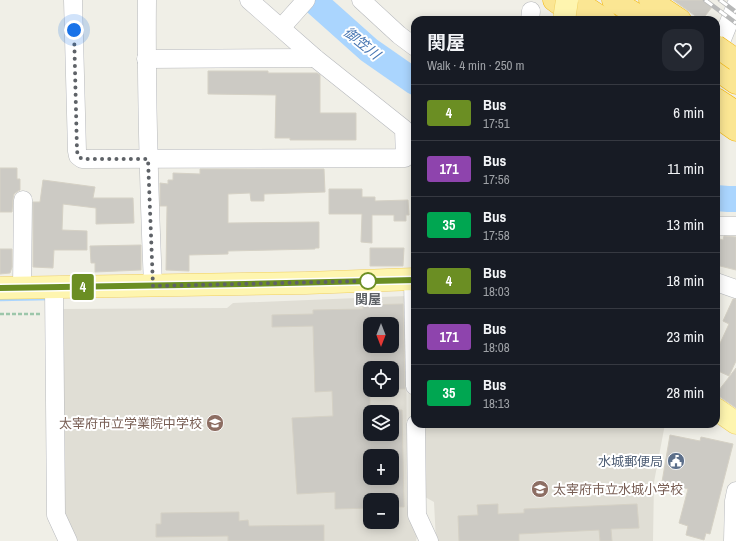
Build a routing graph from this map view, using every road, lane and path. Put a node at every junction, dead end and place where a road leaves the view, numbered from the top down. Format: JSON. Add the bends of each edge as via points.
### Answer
{"nodes":[{"id":1,"x":73,"y":0,"type":"edge"},
{"id":2,"x":147,"y":0,"type":"edge"},
{"id":3,"x":249,"y":0,"type":"edge"},
{"id":4,"x":306,"y":0,"type":"edge"},
{"id":5,"x":361,"y":0,"type":"edge"},
{"id":6,"x":554,"y":0,"type":"edge"},
{"id":7,"x":567,"y":0,"type":"edge"},
{"id":8,"x":575,"y":0,"type":"edge"},
{"id":9,"x":613,"y":0,"type":"edge"},
{"id":10,"x":650,"y":0,"type":"edge"},
{"id":11,"x":736,"y":5,"type":"edge"},
{"id":12,"x":565,"y":16,"type":"edge"},
{"id":13,"x":576,"y":16,"type":"edge"},
{"id":14,"x":599,"y":16,"type":"edge"},
{"id":15,"x":639,"y":16,"type":"edge"},
{"id":16,"x":674,"y":16,"type":"edge"},
{"id":17,"x":286,"y":23,"type":"junction"},
{"id":18,"x":411,"y":43,"type":"edge"},
{"id":19,"x":720,"y":44,"type":"edge"},
{"id":20,"x":720,"y":49,"type":"edge"},
{"id":21,"x":315,"y":58,"type":"junction"},
{"id":22,"x":146,"y":59,"type":"junction"},
{"id":23,"x":736,"y":60,"type":"edge"},
{"id":24,"x":720,"y":72,"type":"edge"},
{"id":25,"x":736,"y":83,"type":"edge"},
{"id":26,"x":720,"y":102,"type":"edge"},
{"id":27,"x":736,"y":112,"type":"edge"},
{"id":28,"x":720,"y":119,"type":"edge"},
{"id":29,"x":736,"y":130,"type":"edge"},
{"id":30,"x":148,"y":159,"type":"junction"},
{"id":31,"x":23,"y":200,"type":"dead end"},
{"id":32,"x":720,"y":226,"type":"edge"},
{"id":33,"x":736,"y":226,"type":"edge"},
{"id":34,"x":411,"y":280,"type":"edge"},
{"id":35,"x":720,"y":283,"type":"edge"},
{"id":36,"x":153,"y":286,"type":"junction"},
{"id":37,"x":22,"y":287,"type":"junction"},
{"id":38,"x":0,"y":288,"type":"edge"},
{"id":39,"x":736,"y":288,"type":"edge"},
{"id":40,"x":54,"y":300,"type":"junction"},
{"id":41,"x":0,"y":314,"type":"edge"},
{"id":42,"x":720,"y":412,"type":"edge"},
{"id":43,"x":736,"y":424,"type":"edge"},
{"id":44,"x":416,"y":428,"type":"edge"},
{"id":45,"x":736,"y":491,"type":"edge"},
{"id":46,"x":68,"y":541,"type":"edge"},
{"id":47,"x":429,"y":541,"type":"edge"},
{"id":48,"x":733,"y":541,"type":"edge"}],
"edges":[{"from":1,"to":30,"type":"street","via":[[78,156],[82,159]]},
{"from":2,"to":22,"type":"street"},
{"from":3,"to":17,"type":"street"},
{"from":4,"to":17,"type":"street"},
{"from":5,"to":18,"type":"street"},
{"from":6,"to":13,"type":"highway"},
{"from":7,"to":12,"type":"main road","bridge":true},
{"from":8,"to":14,"type":"highway"},
{"from":9,"to":15,"type":"highway"},
{"from":10,"to":16,"type":"highway"},
{"from":11,"to":19,"type":"street"},
{"from":17,"to":21,"type":"street"},
{"from":20,"to":23,"type":"highway","bridge":true},
{"from":21,"to":22,"type":"street"},
{"from":21,"to":30,"type":"street","via":[[404,129],[406,158]]},
{"from":22,"to":30,"type":"street"},
{"from":24,"to":25,"type":"highway"},
{"from":26,"to":27,"type":"highway"},
{"from":28,"to":29,"type":"highway"},
{"from":30,"to":36,"type":"street"},
{"from":31,"to":37,"type":"street"},
{"from":32,"to":33,"type":"street"},
{"from":34,"to":36,"type":"main road"},
{"from":35,"to":39,"type":"street"},
{"from":36,"to":40,"type":"main road"},
{"from":37,"to":38,"type":"main road"},
{"from":37,"to":40,"type":"main road"},
{"from":40,"to":41,"type":"path"},
{"from":40,"to":46,"type":"street","via":[[56,515]]},
{"from":42,"to":43,"type":"main road"},
{"from":44,"to":47,"type":"street","via":[[417,515]]},
{"from":45,"to":48,"type":"street"}]}
